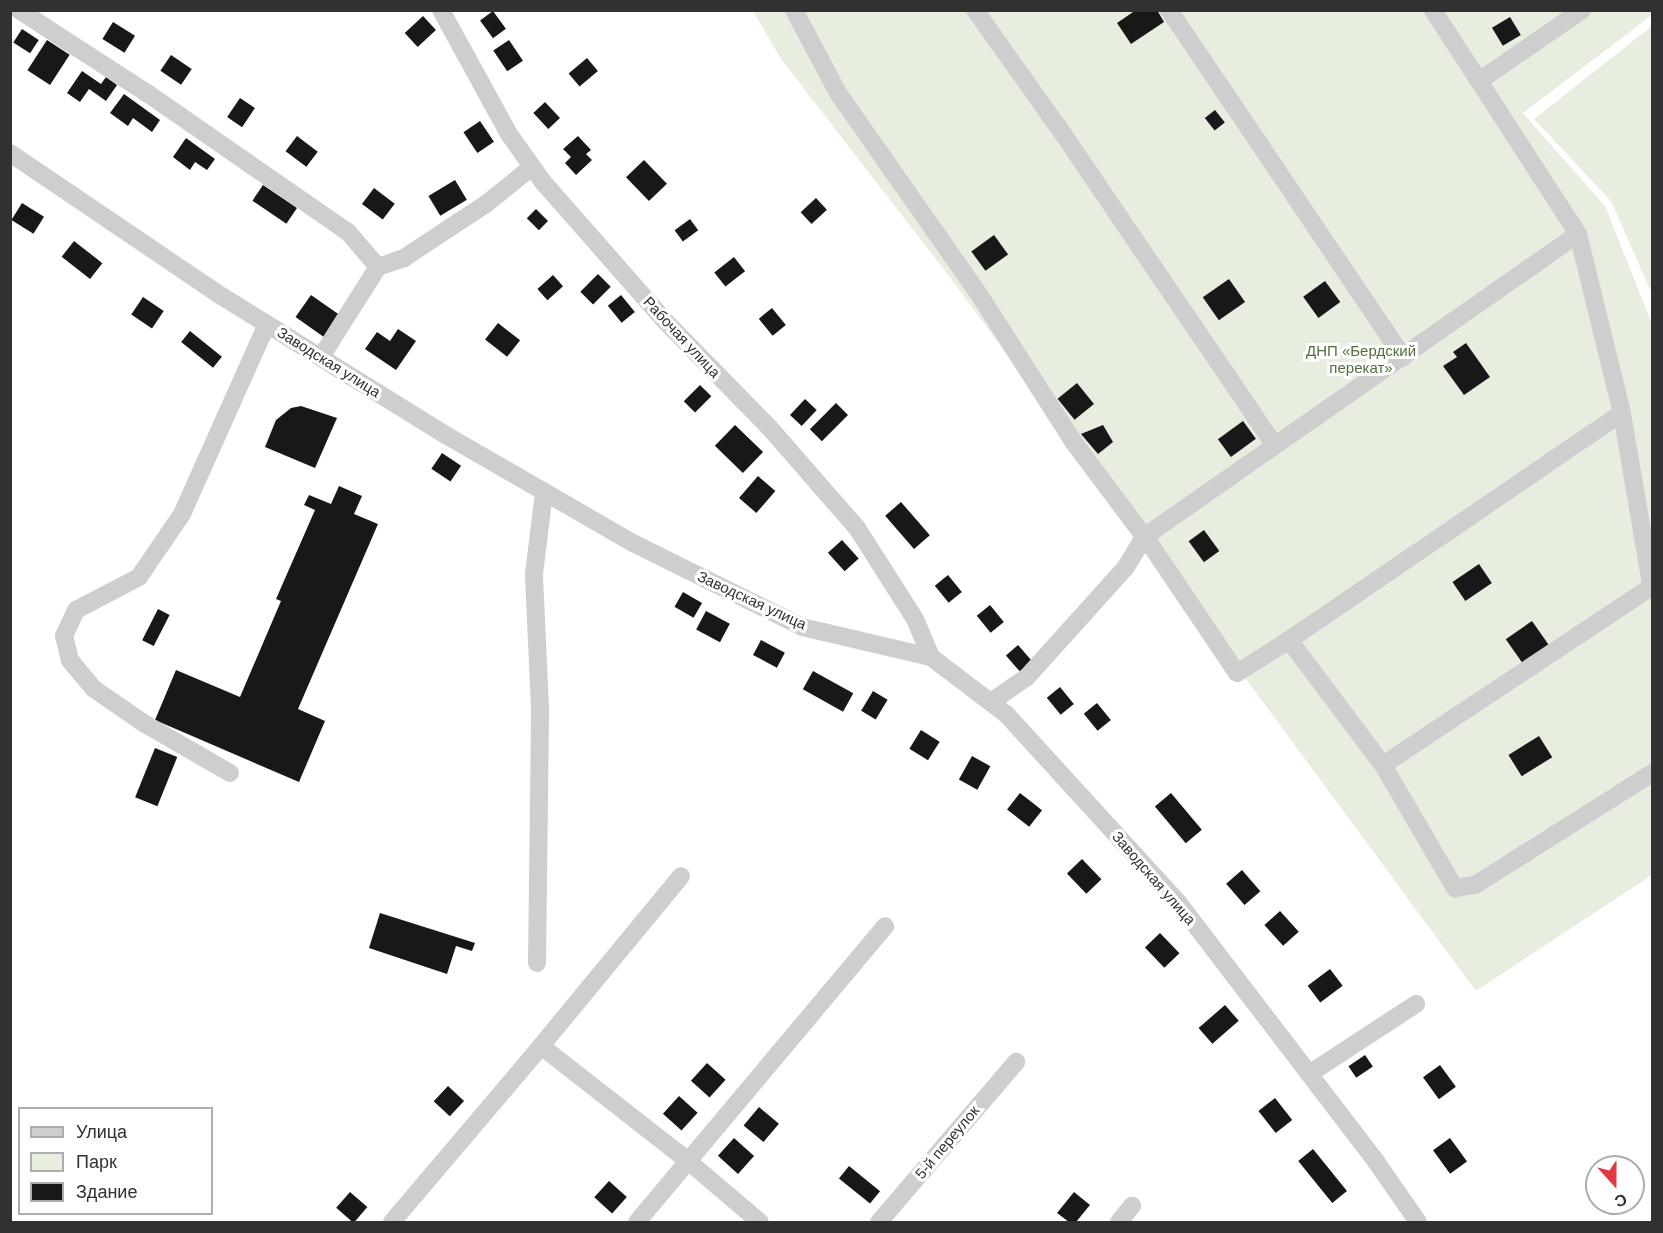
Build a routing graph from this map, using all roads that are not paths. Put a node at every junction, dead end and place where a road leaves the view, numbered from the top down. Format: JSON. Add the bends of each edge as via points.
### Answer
{"nodes":[{"id":1,"x":19,"y":10,"type":"edge"},
{"id":2,"x":441,"y":10,"type":"edge"},
{"id":3,"x":794,"y":10,"type":"edge"},
{"id":4,"x":975,"y":10,"type":"edge"},
{"id":5,"x":1169,"y":10,"type":"edge"},
{"id":6,"x":1433,"y":10,"type":"edge"},
{"id":7,"x":1582,"y":10,"type":"edge"},
{"id":8,"x":1479,"y":81,"type":"junction"},
{"id":9,"x":10,"y":153,"type":"edge"},
{"id":10,"x":532,"y":167,"type":"junction"},
{"id":11,"x":1578,"y":234,"type":"junction"},
{"id":12,"x":378,"y":267,"type":"junction"},
{"id":13,"x":267,"y":324,"type":"junction"},
{"id":14,"x":321,"y":357,"type":"junction"},
{"id":15,"x":1403,"y":357,"type":"junction"},
{"id":16,"x":1622,"y":413,"type":"junction"},
{"id":17,"x":1275,"y":446,"type":"junction"},
{"id":18,"x":544,"y":492,"type":"junction"},
{"id":19,"x":1143,"y":537,"type":"junction"},
{"id":20,"x":1652,"y":588,"type":"edge"},
{"id":21,"x":1289,"y":640,"type":"junction"},
{"id":22,"x":931,"y":657,"type":"junction"},
{"id":23,"x":991,"y":702,"type":"junction"},
{"id":24,"x":1383,"y":765,"type":"junction"},
{"id":25,"x":230,"y":773,"type":"dead end"},
{"id":26,"x":1653,"y":773,"type":"edge"},
{"id":27,"x":681,"y":876,"type":"dead end"},
{"id":28,"x":885,"y":926,"type":"dead end"},
{"id":29,"x":537,"y":963,"type":"dead end"},
{"id":30,"x":1416,"y":1004,"type":"dead end"},
{"id":31,"x":541,"y":1046,"type":"junction"},
{"id":32,"x":1016,"y":1062,"type":"dead end"},
{"id":33,"x":1309,"y":1074,"type":"junction"},
{"id":34,"x":688,"y":1161,"type":"junction"},
{"id":35,"x":1132,"y":1206,"type":"dead end"},
{"id":36,"x":392,"y":1222,"type":"edge"},
{"id":37,"x":637,"y":1222,"type":"edge"},
{"id":38,"x":760,"y":1222,"type":"edge"},
{"id":39,"x":879,"y":1222,"type":"edge"},
{"id":40,"x":1119,"y":1222,"type":"edge"},
{"id":41,"x":1418,"y":1222,"type":"edge"}],
"edges":[{"from":1,"to":12,"type":"street","via":[[348,232]]},
{"from":2,"to":10,"type":"street","name":"Рабочая улица","via":[[509,134]]},
{"from":3,"to":19,"type":"street","via":[[838,93],[982,299],[1072,440]]},
{"from":4,"to":17,"type":"street"},
{"from":5,"to":15,"type":"street"},
{"from":6,"to":8,"type":"street"},
{"from":7,"to":8,"type":"street"},
{"from":8,"to":11,"type":"street"},
{"from":9,"to":13,"type":"street","name":"Заводская улица"},
{"from":10,"to":12,"type":"street","via":[[486,204],[404,258]]},
{"from":10,"to":22,"type":"street","name":"Рабочая улица","via":[[665,321],[768,426],[857,528],[915,619]]},
{"from":11,"to":15,"type":"street"},
{"from":11,"to":16,"type":"street"},
{"from":12,"to":14,"type":"street"},
{"from":13,"to":14,"type":"street","name":"Заводская улица"},
{"from":13,"to":25,"type":"street","via":[[182,514],[139,577],[76,610],[64,636],[70,660],[94,689]]},
{"from":14,"to":18,"type":"street","name":"Заводская улица"},
{"from":15,"to":17,"type":"street"},
{"from":16,"to":20,"type":"street"},
{"from":16,"to":21,"type":"street"},
{"from":17,"to":19,"type":"street"},
{"from":18,"to":22,"type":"street","name":"Заводская улица","via":[[633,543],[802,627]]},
{"from":18,"to":29,"type":"street","via":[[534,574],[540,708]]},
{"from":19,"to":21,"type":"street","via":[[1237,673]]},
{"from":19,"to":23,"type":"street","via":[[1126,567],[1027,677]]},
{"from":20,"to":24,"type":"street"},
{"from":21,"to":24,"type":"street"},
{"from":22,"to":23,"type":"street","name":"Заводская улица"},
{"from":23,"to":33,"type":"street","name":"Заводская улица","via":[[1177,901]]},
{"from":24,"to":26,"type":"street","via":[[1455,888],[1475,885]]},
{"from":27,"to":31,"type":"street"},
{"from":28,"to":34,"type":"street"},
{"from":30,"to":33,"type":"street"},
{"from":31,"to":34,"type":"street"},
{"from":31,"to":36,"type":"street"},
{"from":32,"to":39,"type":"street","name":"5-й переулок"},
{"from":33,"to":41,"type":"street","name":"Заводская улица"},
{"from":34,"to":37,"type":"street"},
{"from":34,"to":38,"type":"street"},
{"from":35,"to":40,"type":"street"}]}
